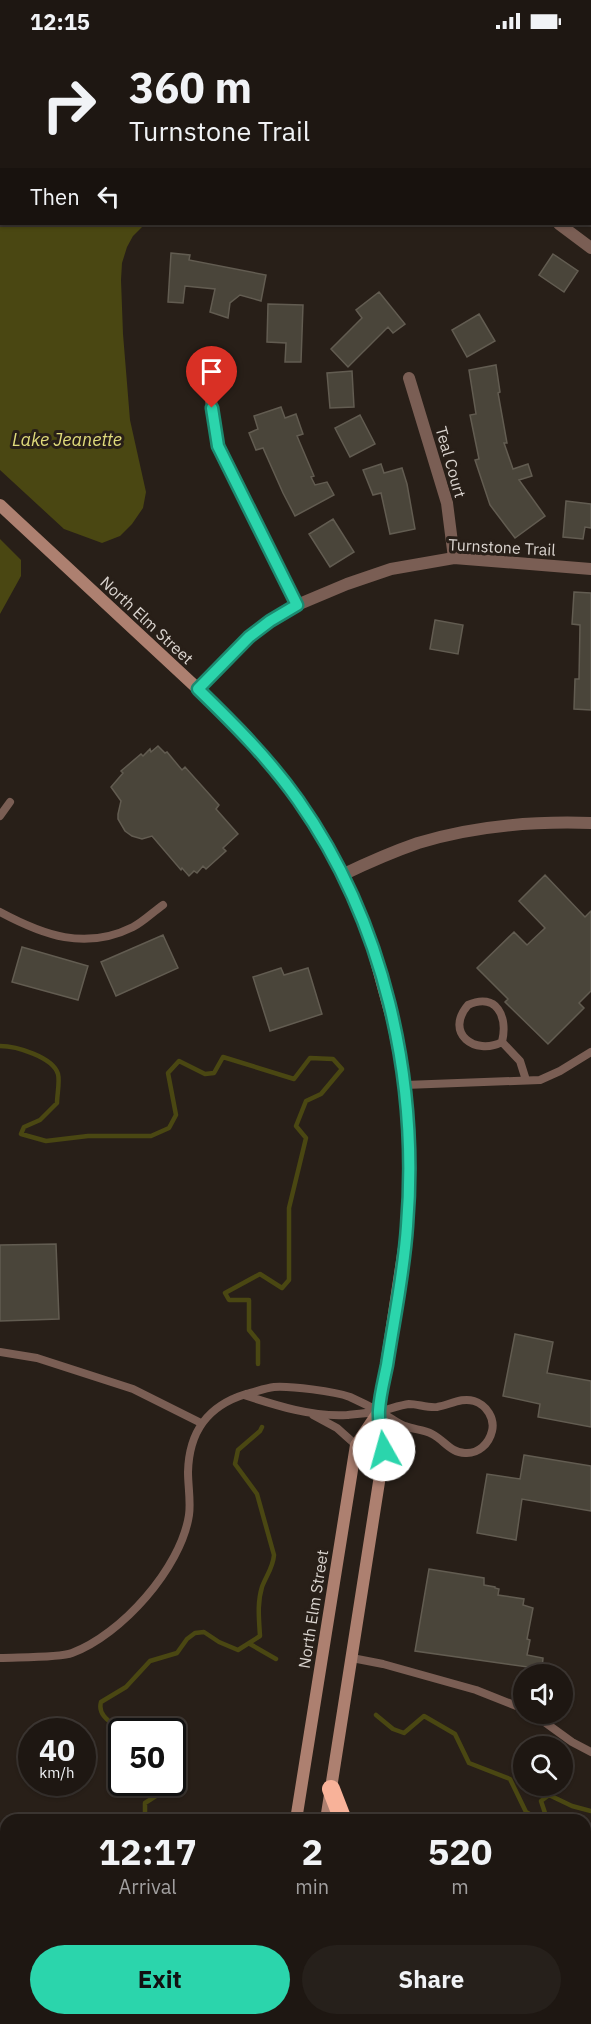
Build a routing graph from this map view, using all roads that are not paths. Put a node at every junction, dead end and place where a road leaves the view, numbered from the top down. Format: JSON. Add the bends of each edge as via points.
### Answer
{"nodes":[{"id":1,"x":560,"y":225,"type":"edge"},
{"id":2,"x":591,"y":248,"type":"edge"},
{"id":3,"x":207,"y":369,"type":"dead end"},
{"id":4,"x":409,"y":378,"type":"dead end"},
{"id":5,"x":0,"y":505,"type":"edge"},
{"id":6,"x":454,"y":558,"type":"junction"},
{"id":7,"x":591,"y":569,"type":"edge"},
{"id":8,"x":297,"y":605,"type":"junction"},
{"id":9,"x":198,"y":689,"type":"junction"},
{"id":10,"x":10,"y":802,"type":"dead end"},
{"id":11,"x":0,"y":816,"type":"edge"},
{"id":12,"x":591,"y":823,"type":"edge"},
{"id":13,"x":342,"y":874,"type":"junction"},
{"id":14,"x":163,"y":905,"type":"dead end"},
{"id":15,"x":0,"y":912,"type":"edge"},
{"id":16,"x":502,"y":1042,"type":"junction"},
{"id":17,"x":591,"y":1052,"type":"edge"},
{"id":18,"x":526,"y":1080,"type":"junction"},
{"id":19,"x":405,"y":1085,"type":"junction"},
{"id":20,"x":0,"y":1352,"type":"edge"},
{"id":21,"x":244,"y":1395,"type":"junction"},
{"id":22,"x":379,"y":1411,"type":"junction"},
{"id":23,"x":310,"y":1413,"type":"junction"},
{"id":24,"x":201,"y":1423,"type":"junction"},
{"id":25,"x":356,"y":1445,"type":"junction"},
{"id":26,"x":0,"y":1658,"type":"edge"},
{"id":27,"x":352,"y":1658,"type":"junction"},
{"id":28,"x":513,"y":1705,"type":"edge"},
{"id":29,"x":547,"y":1724,"type":"edge"},
{"id":30,"x":591,"y":1752,"type":"edge"},
{"id":31,"x":331,"y":1789,"type":"junction"},
{"id":32,"x":297,"y":1814,"type":"edge"},
{"id":33,"x":327,"y":1814,"type":"edge"},
{"id":34,"x":341,"y":1814,"type":"edge"}],
"edges":[{"from":1,"to":2,"type":"street"},
{"from":3,"to":8,"type":"street","via":[[218,446]]},
{"from":4,"to":6,"type":"street","name":"Teal Court","via":[[447,503]]},
{"from":5,"to":9,"type":"main road","name":"North Elm Street"},
{"from":6,"to":7,"type":"street","name":"Turnstone Trail"},
{"from":6,"to":8,"type":"street","name":"Turnstone Trail","via":[[391,569]]},
{"from":8,"to":9,"type":"street","name":"Turnstone Trail","via":[[249,637]]},
{"from":9,"to":13,"type":"main road","name":"North Elm Street","via":[[272,766],[299,801]]},
{"from":10,"to":11,"type":"lane"},
{"from":12,"to":13,"type":"street","via":[[541,823],[453,834]]},
{"from":13,"to":19,"type":"main road","name":"North Elm Street","via":[[362,919],[384,987]]},
{"from":14,"to":15,"type":"lane","via":[[133,927],[94,940],[55,937]]},
{"from":16,"to":16,"type":"lane","via":[[488,1047],[468,1041],[459,1027],[459,1019],[468,1005],[484,1001],[500,1010]]},
{"from":16,"to":18,"type":"lane","via":[[520,1061]]},
{"from":17,"to":18,"type":"lane","via":[[540,1080]]},
{"from":18,"to":19,"type":"lane"},
{"from":19,"to":22,"type":"main road","name":"North Elm Street","via":[[410,1147],[407,1227]]},
{"from":20,"to":24,"type":"lane","via":[[37,1358],[134,1389]]},
{"from":21,"to":22,"type":"lane","via":[[273,1387],[299,1389],[348,1396]]},
{"from":21,"to":23,"type":"lane"},
{"from":21,"to":24,"type":"lane","via":[[213,1411]]},
{"from":22,"to":22,"type":"lane","via":[[405,1426],[432,1434],[458,1452],[479,1450],[492,1434],[489,1413],[473,1401],[459,1400],[432,1407],[409,1404]]},
{"from":22,"to":23,"type":"lane"},
{"from":22,"to":25,"type":"main road","name":"North Elm Street"},
{"from":22,"to":27,"type":"main road","name":"North Elm Street","via":[[384,1450]]},
{"from":23,"to":25,"type":"lane"},
{"from":24,"to":26,"type":"lane","via":[[189,1455],[189,1515],[179,1550],[143,1600],[102,1638],[70,1654]]},
{"from":25,"to":32,"type":"main road","name":"North Elm Street"},
{"from":27,"to":28,"type":"lane","via":[[476,1690]]},
{"from":27,"to":31,"type":"main road","name":"North Elm Street"},
{"from":29,"to":30,"type":"lane"},
{"from":31,"to":33,"type":"main road","name":"North Elm Street"},
{"from":31,"to":34,"type":"highway"}]}
